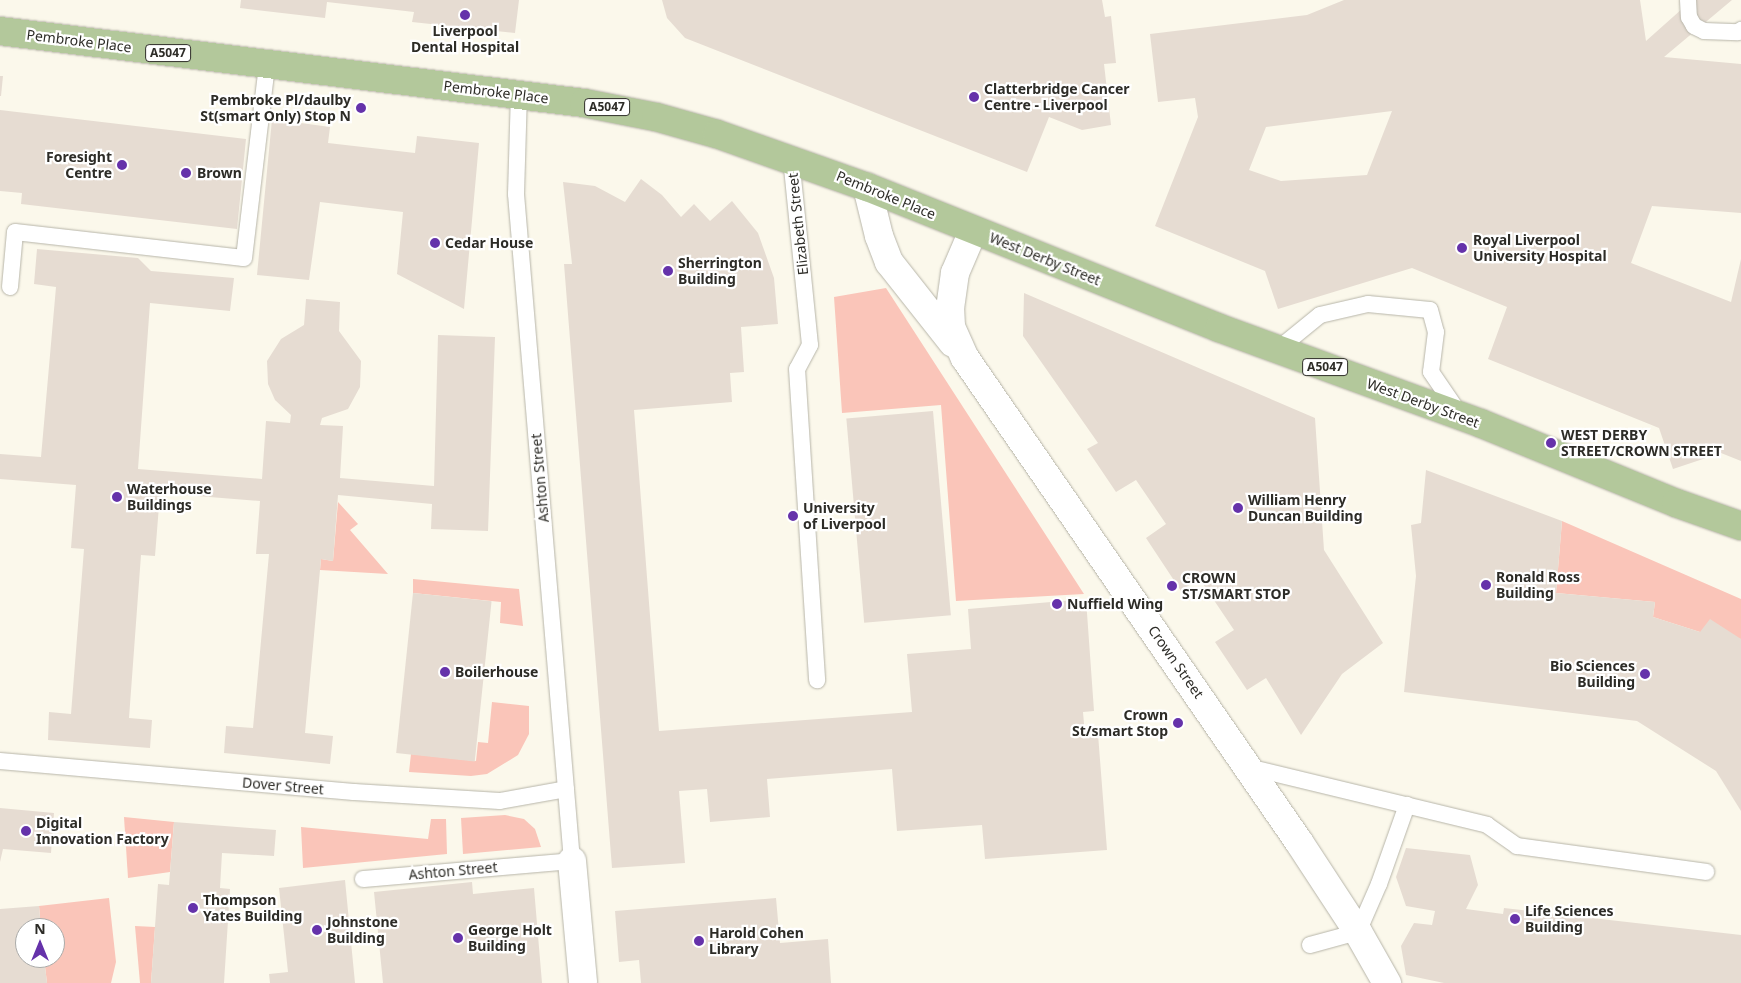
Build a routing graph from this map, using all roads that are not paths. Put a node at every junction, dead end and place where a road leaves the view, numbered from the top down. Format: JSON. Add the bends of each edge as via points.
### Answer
{"nodes":[{"id":1,"x":1688,"y":0,"type":"edge"},
{"id":2,"x":1741,"y":30,"type":"edge"},
{"id":3,"x":0,"y":31,"type":"edge"},
{"id":4,"x":267,"y":66,"type":"junction"},
{"id":5,"x":519,"y":94,"type":"junction"},
{"id":6,"x":791,"y":158,"type":"junction"},
{"id":7,"x":868,"y":187,"type":"junction"},
{"id":8,"x":973,"y":231,"type":"junction"},
{"id":9,"x":10,"y":287,"type":"dead end"},
{"id":10,"x":1277,"y":350,"type":"junction"},
{"id":11,"x":965,"y":358,"type":"junction"},
{"id":12,"x":1460,"y":416,"type":"junction"},
{"id":13,"x":1676,"y":503,"type":"junction"},
{"id":14,"x":1741,"y":526,"type":"edge"},
{"id":15,"x":1741,"y":539,"type":"edge"},
{"id":16,"x":817,"y":680,"type":"dead end"},
{"id":17,"x":0,"y":761,"type":"edge"},
{"id":18,"x":1248,"y":767,"type":"junction"},
{"id":19,"x":566,"y":789,"type":"junction"},
{"id":20,"x":1407,"y":805,"type":"junction"},
{"id":21,"x":572,"y":861,"type":"junction"},
{"id":22,"x":1706,"y":872,"type":"dead end"},
{"id":23,"x":363,"y":879,"type":"dead end"},
{"id":24,"x":1358,"y":932,"type":"junction"},
{"id":25,"x":1310,"y":945,"type":"dead end"},
{"id":26,"x":583,"y":983,"type":"edge"},
{"id":27,"x":1387,"y":983,"type":"edge"}],
"edges":[{"from":1,"to":2,"type":"lane","via":[[1688,17],[1694,26],[1704,31]]},
{"from":3,"to":4,"type":"main road","name":"Pembroke Place","number":"A5047"},
{"from":4,"to":5,"type":"main road","name":"Pembroke Place","number":"A5047"},
{"from":4,"to":9,"type":"lane","via":[[244,258],[15,232]]},
{"from":5,"to":6,"type":"main road","name":"Pembroke Place","number":"A5047","via":[[641,113]]},
{"from":5,"to":19,"type":"lane","name":"Ashton Street","via":[[516,194]]},
{"from":6,"to":7,"type":"main road","name":"Pembroke Place","number":"A5047"},
{"from":6,"to":16,"type":"lane","name":"Elizabeth Street","via":[[810,346],[798,369]]},
{"from":7,"to":8,"type":"main road","name":"Pembroke Place","number":"A5047"},
{"from":7,"to":11,"type":"street","via":[[879,236],[889,262]]},
{"from":8,"to":10,"type":"main road","name":"West Derby Street","number":"A5047"},
{"from":8,"to":11,"type":"street","name":"Crown Street","via":[[955,273],[950,307],[951,327]]},
{"from":10,"to":12,"type":"main road","name":"West Derby Street","number":"A5047"},
{"from":10,"to":12,"type":"lane","via":[[1320,315],[1368,304],[1430,310],[1436,332],[1430,372]]},
{"from":11,"to":18,"type":"street","name":"Crown Street"},
{"from":12,"to":13,"type":"main road","name":"West Derby Street","number":"A5047"},
{"from":13,"to":14,"type":"main road","name":"West Derby Street","number":"A5047"},
{"from":13,"to":15,"type":"main road","name":"West Derby Street","number":"A5047"},
{"from":17,"to":19,"type":"lane","name":"Dover Street","via":[[354,792],[500,801]]},
{"from":18,"to":20,"type":"lane"},
{"from":18,"to":24,"type":"street","name":"Crown Street"},
{"from":19,"to":21,"type":"lane","name":"Ashton Street"},
{"from":20,"to":22,"type":"lane","via":[[1487,825],[1517,846]]},
{"from":20,"to":24,"type":"lane"},
{"from":21,"to":23,"type":"lane","name":"Ashton Street"},
{"from":21,"to":26,"type":"street","name":"Ashton Street"},
{"from":24,"to":25,"type":"lane"},
{"from":24,"to":27,"type":"street","name":"Crown Street"}]}
